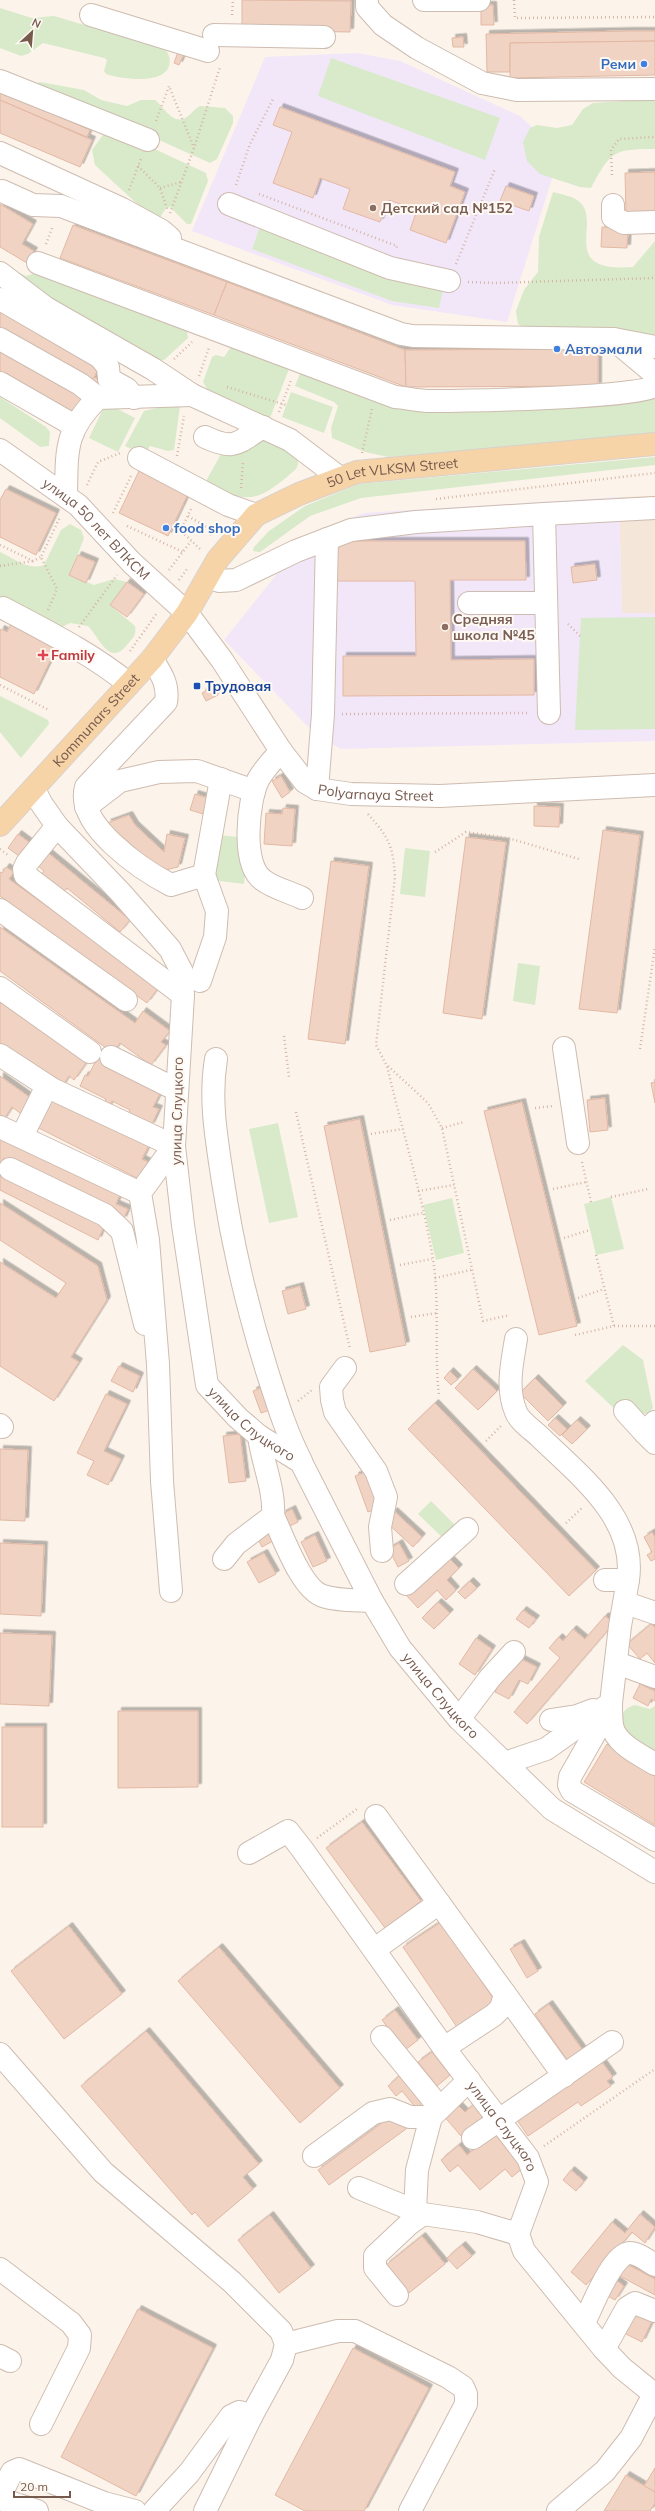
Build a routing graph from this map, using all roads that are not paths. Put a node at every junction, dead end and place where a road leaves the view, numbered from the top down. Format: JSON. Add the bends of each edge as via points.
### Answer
{"nodes":[{"id":1,"x":367,"y":0,"type":"edge"},
{"id":2,"x":424,"y":0,"type":"edge"},
{"id":3,"x":479,"y":0,"type":"edge"},
{"id":4,"x":91,"y":15,"type":"dead end"},
{"id":5,"x":324,"y":37,"type":"dead end"},
{"id":6,"x":0,"y":81,"type":"edge"},
{"id":7,"x":655,"y":90,"type":"edge"},
{"id":8,"x":148,"y":140,"type":"dead end"},
{"id":9,"x":0,"y":153,"type":"edge"},
{"id":10,"x":2,"y":190,"type":"dead end"},
{"id":11,"x":228,"y":204,"type":"road end"},
{"id":12,"x":613,"y":205,"type":"dead end"},
{"id":13,"x":655,"y":222,"type":"edge"},
{"id":14,"x":186,"y":253,"type":"junction"},
{"id":15,"x":42,"y":254,"type":"road end"},
{"id":16,"x":3,"y":279,"type":"edge"},
{"id":17,"x":449,"y":281,"type":"road end"},
{"id":18,"x":0,"y":299,"type":"edge"},
{"id":19,"x":0,"y":339,"type":"edge"},
{"id":20,"x":613,"y":339,"type":"junction"},
{"id":21,"x":655,"y":347,"type":"edge"},
{"id":22,"x":655,"y":374,"type":"edge"},
{"id":23,"x":0,"y":383,"type":"edge"},
{"id":24,"x":655,"y":386,"type":"edge"},
{"id":25,"x":98,"y":398,"type":"junction"},
{"id":26,"x":134,"y":398,"type":"junction"},
{"id":27,"x":188,"y":403,"type":"junction"},
{"id":28,"x":75,"y":426,"type":"junction"},
{"id":29,"x":263,"y":427,"type":"junction"},
{"id":30,"x":205,"y":436,"type":"dead end"},
{"id":31,"x":655,"y":444,"type":"edge"},
{"id":32,"x":0,"y":450,"type":"edge"},
{"id":33,"x":132,"y":455,"type":"road end"},
{"id":34,"x":348,"y":475,"type":"junction"},
{"id":35,"x":67,"y":497,"type":"junction"},
{"id":36,"x":655,"y":508,"type":"edge"},
{"id":37,"x":544,"y":514,"type":"junction"},
{"id":38,"x":256,"y":515,"type":"junction"},
{"id":39,"x":327,"y":539,"type":"junction"},
{"id":40,"x":208,"y":576,"type":"junction"},
{"id":41,"x":469,"y":603,"type":"dead end"},
{"id":42,"x":546,"y":603,"type":"junction"},
{"id":43,"x":3,"y":608,"type":"dead end"},
{"id":44,"x":187,"y":613,"type":"junction"},
{"id":45,"x":152,"y":659,"type":"junction"},
{"id":46,"x":121,"y":678,"type":"junction"},
{"id":47,"x":549,"y":712,"type":"road end"},
{"id":48,"x":281,"y":751,"type":"junction"},
{"id":49,"x":221,"y":779,"type":"junction"},
{"id":50,"x":655,"y":785,"type":"edge"},
{"id":51,"x":34,"y":789,"type":"junction"},
{"id":52,"x":317,"y":789,"type":"junction"},
{"id":53,"x":254,"y":791,"type":"junction"},
{"id":54,"x":86,"y":807,"type":"junction"},
{"id":55,"x":0,"y":825,"type":"edge"},
{"id":56,"x":58,"y":826,"type":"junction"},
{"id":57,"x":204,"y":875,"type":"junction"},
{"id":58,"x":302,"y":898,"type":"dead end"},
{"id":59,"x":0,"y":910,"type":"edge"},
{"id":60,"x":200,"y":981,"type":"dead end"},
{"id":61,"x":0,"y":988,"type":"edge"},
{"id":62,"x":183,"y":995,"type":"junction"},
{"id":63,"x":126,"y":1000,"type":"dead end"},
{"id":64,"x":564,"y":1048,"type":"dead end"},
{"id":65,"x":90,"y":1052,"type":"dead end"},
{"id":66,"x":0,"y":1055,"type":"edge"},
{"id":67,"x":111,"y":1057,"type":"dead end"},
{"id":68,"x":216,"y":1059,"type":"dead end"},
{"id":69,"x":47,"y":1086,"type":"junction"},
{"id":70,"x":177,"y":1090,"type":"junction"},
{"id":71,"x":0,"y":1127,"type":"edge"},
{"id":72,"x":22,"y":1136,"type":"junction"},
{"id":73,"x":578,"y":1144,"type":"road end"},
{"id":74,"x":174,"y":1146,"type":"junction"},
{"id":75,"x":10,"y":1169,"type":"dead end"},
{"id":76,"x":140,"y":1193,"type":"junction"},
{"id":77,"x":516,"y":1339,"type":"dead end"},
{"id":78,"x":348,"y":1359,"type":"road end"},
{"id":79,"x":158,"y":1364,"type":"junction"},
{"id":80,"x":625,"y":1411,"type":"dead end"},
{"id":81,"x":652,"y":1433,"type":"edge"},
{"id":82,"x":259,"y":1436,"type":"junction"},
{"id":83,"x":301,"y":1462,"type":"junction"},
{"id":84,"x":273,"y":1516,"type":"junction"},
{"id":85,"x":467,"y":1529,"type":"dead end"},
{"id":86,"x":382,"y":1551,"type":"dead end"},
{"id":87,"x":224,"y":1559,"type":"dead end"},
{"id":88,"x":605,"y":1580,"type":"dead end"},
{"id":89,"x":628,"y":1580,"type":"junction"},
{"id":90,"x":406,"y":1584,"type":"dead end"},
{"id":91,"x":171,"y":1591,"type":"dead end"},
{"id":92,"x":372,"y":1601,"type":"junction"},
{"id":93,"x":626,"y":1603,"type":"junction"},
{"id":94,"x":655,"y":1613,"type":"edge"},
{"id":95,"x":514,"y":1652,"type":"dead end"},
{"id":96,"x":617,"y":1663,"type":"junction"},
{"id":97,"x":655,"y":1677,"type":"edge"},
{"id":98,"x":611,"y":1703,"type":"junction"},
{"id":99,"x":459,"y":1719,"type":"junction"},
{"id":100,"x":551,"y":1720,"type":"dead end"},
{"id":101,"x":505,"y":1763,"type":"junction"},
{"id":102,"x":655,"y":1764,"type":"edge"},
{"id":103,"x":376,"y":1816,"type":"road end"},
{"id":104,"x":655,"y":1840,"type":"edge"},
{"id":105,"x":249,"y":1853,"type":"dead end"},
{"id":106,"x":655,"y":1872,"type":"edge"},
{"id":107,"x":439,"y":1903,"type":"junction"},
{"id":108,"x":375,"y":1949,"type":"junction"},
{"id":109,"x":505,"y":1994,"type":"junction"},
{"id":110,"x":382,"y":2037,"type":"dead end"},
{"id":111,"x":612,"y":2042,"type":"dead end"},
{"id":112,"x":444,"y":2048,"type":"junction"},
{"id":113,"x":0,"y":2054,"type":"edge"},
{"id":114,"x":564,"y":2076,"type":"junction"},
{"id":115,"x":469,"y":2080,"type":"junction"},
{"id":116,"x":436,"y":2112,"type":"junction"},
{"id":117,"x":498,"y":2119,"type":"junction"},
{"id":118,"x":473,"y":2138,"type":"dead end"},
{"id":119,"x":314,"y":2156,"type":"dead end"},
{"id":120,"x":359,"y":2188,"type":"dead end"},
{"id":121,"x":419,"y":2213,"type":"junction"},
{"id":122,"x":518,"y":2234,"type":"junction"},
{"id":123,"x":655,"y":2265,"type":"edge"},
{"id":124,"x":0,"y":2269,"type":"edge"},
{"id":125,"x":397,"y":2295,"type":"dead end"},
{"id":126,"x":655,"y":2311,"type":"edge"},
{"id":127,"x":584,"y":2323,"type":"junction"},
{"id":128,"x":286,"y":2344,"type":"junction"},
{"id":129,"x":604,"y":2349,"type":"junction"},
{"id":130,"x":655,"y":2393,"type":"edge"},
{"id":131,"x":252,"y":2414,"type":"junction"},
{"id":132,"x":41,"y":2424,"type":"dead end"},
{"id":133,"x":0,"y":2498,"type":"edge"},
{"id":134,"x":34,"y":2511,"type":"edge"},
{"id":135,"x":135,"y":2511,"type":"edge"},
{"id":136,"x":154,"y":2511,"type":"edge"},
{"id":137,"x":205,"y":2511,"type":"edge"},
{"id":138,"x":410,"y":2511,"type":"edge"},
{"id":139,"x":558,"y":2511,"type":"edge"}],
"edges":[{"from":1,"to":7,"type":"street","via":[[367,7],[383,25],[417,48],[482,83],[517,90]]},
{"from":2,"to":3,"type":"street"},
{"from":4,"to":5,"type":"street","via":[[211,43]]},
{"from":6,"to":8,"type":"street"},
{"from":9,"to":14,"type":"street","via":[[122,209],[162,231]]},
{"from":10,"to":14,"type":"street","via":[[33,205],[62,206]]},
{"from":11,"to":17,"type":"street","via":[[390,268]]},
{"from":12,"to":13,"type":"street","via":[[613,217],[624,223]]},
{"from":14,"to":20,"type":"street","via":[[413,336]]},
{"from":15,"to":24,"type":"street","via":[[298,360],[395,397],[429,401],[596,394],[639,391]]},
{"from":16,"to":27,"type":"street","via":[[46,308],[154,369]]},
{"from":18,"to":26,"type":"street","via":[[100,357],[108,366],[109,379],[127,389]]},
{"from":19,"to":25,"type":"street","via":[[80,384]]},
{"from":20,"to":21,"type":"street"},
{"from":20,"to":22,"type":"street"},
{"from":23,"to":28,"type":"street"},
{"from":25,"to":26,"type":"street"},
{"from":25,"to":28,"type":"street","via":[[82,414]]},
{"from":26,"to":27,"type":"street"},
{"from":27,"to":29,"type":"street"},
{"from":28,"to":35,"type":"street","via":[[67,458]]},
{"from":29,"to":30,"type":"street","via":[[239,442],[222,445]]},
{"from":29,"to":34,"type":"street"},
{"from":31,"to":34,"type":"main road","name":"50 Let VLKSM Street"},
{"from":32,"to":35,"type":"street","name":"улица 50 лет ВЛКСМ"},
{"from":33,"to":38,"type":"street","via":[[228,505]]},
{"from":34,"to":38,"type":"main road","name":"50 Let VLKSM Street"},
{"from":35,"to":44,"type":"street","name":"улица 50 лет ВЛКСМ","via":[[102,530],[132,564]]},
{"from":36,"to":37,"type":"street"},
{"from":37,"to":39,"type":"street","via":[[383,525],[351,530]]},
{"from":37,"to":42,"type":"street"},
{"from":38,"to":40,"type":"main road","name":"50 Let VLKSM Street","via":[[218,559]]},
{"from":39,"to":40,"type":"street","via":[[236,580],[219,581]]},
{"from":39,"to":52,"type":"street","via":[[323,714]]},
{"from":40,"to":44,"type":"main road","name":"50 Let VLKSM Street"},
{"from":41,"to":42,"type":"street"},
{"from":42,"to":47,"type":"street"},
{"from":43,"to":46,"type":"street","via":[[68,642]]},
{"from":44,"to":45,"type":"main road","name":"Kommunars Street"},
{"from":44,"to":48,"type":"street","name":"Polyarnaya Street","via":[[222,660]]},
{"from":45,"to":46,"type":"main road","name":"Kommunars Street"},
{"from":45,"to":54,"type":"street","via":[[164,678],[168,692],[166,702],[86,786],[83,796]]},
{"from":46,"to":51,"type":"main road","name":"Kommunars Street"},
{"from":48,"to":52,"type":"street","name":"Polyarnaya Street","via":[[305,782]]},
{"from":48,"to":53,"type":"street","via":[[263,771]]},
{"from":49,"to":53,"type":"street"},
{"from":49,"to":54,"type":"street","via":[[197,770],[159,772],[120,781]]},
{"from":49,"to":57,"type":"street"},
{"from":50,"to":52,"type":"street","name":"Polyarnaya Street","via":[[440,796],[351,794]]},
{"from":51,"to":55,"type":"main road","name":"Kommunars Street"},
{"from":51,"to":56,"type":"street","name":"улица Слуцкого"},
{"from":53,"to":58,"type":"street","via":[[248,830],[250,858],[255,870],[262,880]]},
{"from":54,"to":57,"type":"street","via":[[110,843],[148,873],[172,885]]},
{"from":56,"to":62,"type":"street","name":"улица Слуцкого","via":[[170,949],[182,972]]},
{"from":56,"to":62,"type":"street","via":[[27,863],[25,875]]},
{"from":57,"to":60,"type":"street","via":[[217,911],[215,937]]},
{"from":59,"to":63,"type":"street"},
{"from":61,"to":65,"type":"street"},
{"from":62,"to":70,"type":"street","name":"улица Слуцкого"},
{"from":64,"to":73,"type":"street"},
{"from":66,"to":69,"type":"street"},
{"from":67,"to":70,"type":"street"},
{"from":68,"to":83,"type":"street","via":[[212,1096],[233,1248],[248,1308],[282,1420]]},
{"from":69,"to":72,"type":"street"},
{"from":69,"to":74,"type":"street"},
{"from":70,"to":74,"type":"street","name":"улица Слуцкого"},
{"from":71,"to":72,"type":"street"},
{"from":72,"to":76,"type":"street"},
{"from":74,"to":76,"type":"street"},
{"from":74,"to":82,"type":"street","name":"улица Слуцкого","via":[[207,1385]]},
{"from":75,"to":79,"type":"street","via":[[105,1215],[122,1231],[140,1310]]},
{"from":76,"to":79,"type":"street","via":[[148,1240]]},
{"from":77,"to":89,"type":"street","via":[[510,1385],[516,1413],[597,1493],[615,1518],[626,1544],[630,1566]]},
{"from":78,"to":86,"type":"street","via":[[331,1387],[332,1400],[335,1412],[376,1471],[386,1497],[380,1528]]},
{"from":79,"to":91,"type":"street","via":[[162,1481]]},
{"from":80,"to":81,"type":"street"},
{"from":82,"to":83,"type":"street","name":"улица Слуцкого"},
{"from":82,"to":84,"type":"street","via":[[274,1505]]},
{"from":83,"to":92,"type":"street","name":"улица Слуцкого"},
{"from":84,"to":87,"type":"street","via":[[236,1544]]},
{"from":84,"to":92,"type":"street","via":[[305,1583],[317,1593]]},
{"from":85,"to":90,"type":"street"},
{"from":88,"to":89,"type":"street"},
{"from":89,"to":93,"type":"street"},
{"from":92,"to":99,"type":"street","name":"улица Слуцкого","via":[[400,1648]]},
{"from":93,"to":94,"type":"street"},
{"from":93,"to":96,"type":"street","via":[[620,1626]]},
{"from":95,"to":99,"type":"street"},
{"from":96,"to":97,"type":"street"},
{"from":96,"to":98,"type":"street"},
{"from":98,"to":100,"type":"street","via":[[577,1716]]},
{"from":98,"to":101,"type":"street","via":[[546,1749]]},
{"from":98,"to":102,"type":"street","via":[[612,1726],[618,1737]]},
{"from":98,"to":104,"type":"street","via":[[570,1777],[569,1786],[572,1791]]},
{"from":99,"to":101,"type":"street","name":"улица Слуцкого"},
{"from":101,"to":106,"type":"street","name":"улица Слуцкого","via":[[552,1809]]},
{"from":103,"to":107,"type":"street"},
{"from":105,"to":108,"type":"street","name":"улица Слуцкого","via":[[288,1831]]},
{"from":107,"to":108,"type":"street"},
{"from":107,"to":109,"type":"street"},
{"from":108,"to":112,"type":"street","name":"улица Слуцкого"},
{"from":109,"to":112,"type":"street","via":[[501,2008],[494,2015]]},
{"from":109,"to":114,"type":"street"},
{"from":110,"to":116,"type":"street"},
{"from":111,"to":114,"type":"street"},
{"from":112,"to":115,"type":"street","name":"улица Слуцкого"},
{"from":113,"to":128,"type":"street","via":[[102,2172],[232,2282],[281,2332]]},
{"from":114,"to":117,"type":"street"},
{"from":115,"to":116,"type":"street"},
{"from":115,"to":117,"type":"street","name":"улица Слуцкого"},
{"from":116,"to":119,"type":"street","via":[[415,2118],[390,2109],[373,2113]]},
{"from":116,"to":121,"type":"street","via":[[417,2170]]},
{"from":117,"to":118,"type":"street"},
{"from":117,"to":122,"type":"street","name":"улица Слуцкого","via":[[528,2158],[537,2182]]},
{"from":120,"to":121,"type":"street"},
{"from":121,"to":122,"type":"street","via":[[477,2222]]},
{"from":121,"to":125,"type":"street","via":[[375,2256],[375,2268]]},
{"from":122,"to":127,"type":"street","via":[[524,2251]]},
{"from":123,"to":127,"type":"street","via":[[632,2253],[623,2254],[614,2263]]},
{"from":124,"to":132,"type":"street","via":[[71,2323],[80,2335],[79,2348]]},
{"from":126,"to":129,"type":"street","via":[[635,2303],[627,2308]]},
{"from":127,"to":129,"type":"street"},
{"from":128,"to":131,"type":"street","via":[[282,2360]]},
{"from":128,"to":138,"type":"street","via":[[338,2331],[355,2331],[463,2387],[466,2404]]},
{"from":129,"to":130,"type":"street","via":[[622,2368]]},
{"from":130,"to":139,"type":"street","via":[[631,2438],[605,2471]]},
{"from":131,"to":136,"type":"street","via":[[239,2412],[231,2416],[189,2474]]},
{"from":131,"to":137,"type":"street"},
{"from":133,"to":134,"type":"street"},
{"from":133,"to":135,"type":"street","via":[[12,2472],[19,2469],[104,2503]]}]}
